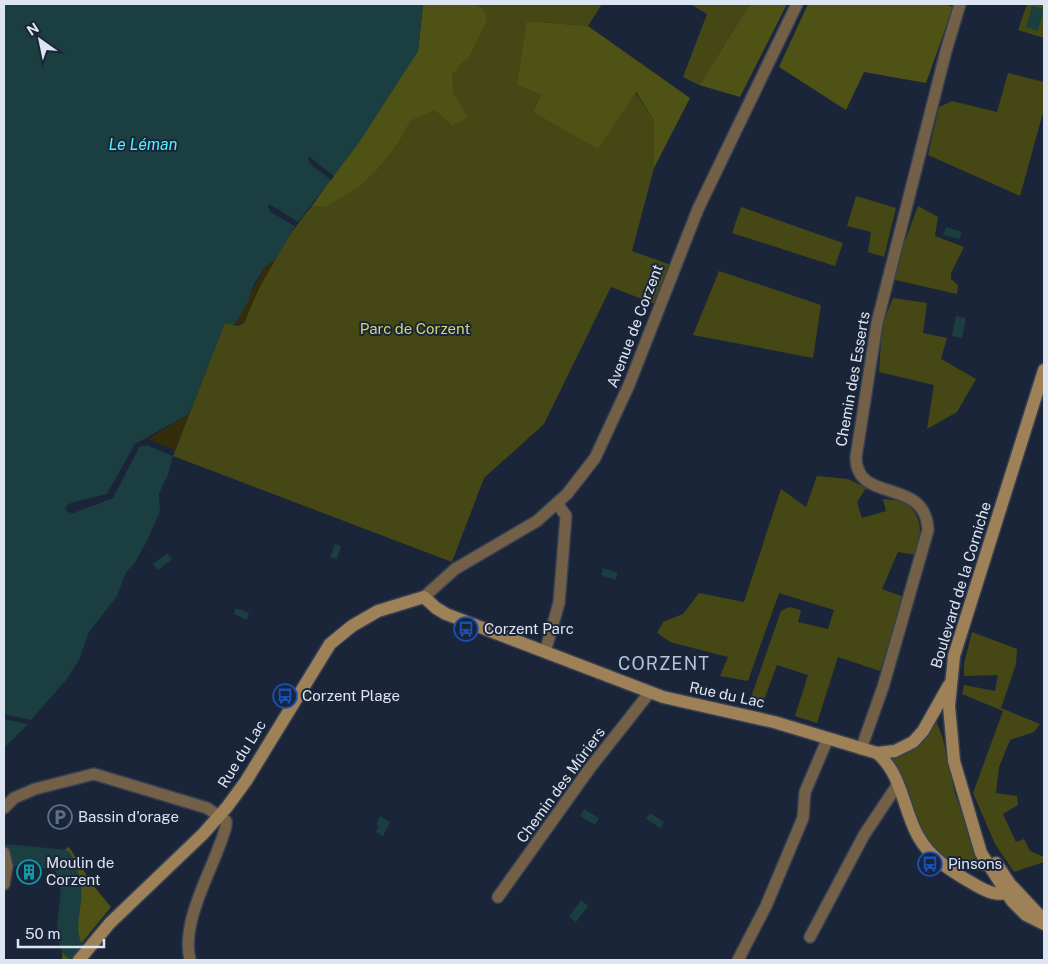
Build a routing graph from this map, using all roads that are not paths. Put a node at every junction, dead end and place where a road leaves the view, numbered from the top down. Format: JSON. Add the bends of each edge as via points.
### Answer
{"nodes":[{"id":1,"x":797,"y":4,"type":"edge"},
{"id":2,"x":960,"y":4,"type":"edge"},
{"id":3,"x":1044,"y":370,"type":"edge"},
{"id":4,"x":557,"y":503,"type":"junction"},
{"id":5,"x":424,"y":597,"type":"junction"},
{"id":6,"x":545,"y":652,"type":"junction"},
{"id":7,"x":949,"y":685,"type":"junction"},
{"id":8,"x":650,"y":692,"type":"junction"},
{"id":9,"x":828,"y":738,"type":"junction"},
{"id":10,"x":861,"y":748,"type":"junction"},
{"id":11,"x":877,"y":753,"type":"junction"},
{"id":12,"x":898,"y":784,"type":"junction"},
{"id":13,"x":4,"y":808,"type":"edge"},
{"id":14,"x":220,"y":815,"type":"junction"},
{"id":15,"x":5,"y":855,"type":"edge"},
{"id":16,"x":4,"y":884,"type":"edge"},
{"id":17,"x":1006,"y":886,"type":"junction"},
{"id":18,"x":498,"y":897,"type":"dead end"},
{"id":19,"x":1044,"y":920,"type":"edge"},
{"id":20,"x":1044,"y":924,"type":"edge"},
{"id":21,"x":810,"y":937,"type":"dead end"},
{"id":22,"x":79,"y":960,"type":"edge"},
{"id":23,"x":190,"y":960,"type":"edge"},
{"id":24,"x":738,"y":960,"type":"edge"}],
"edges":[{"from":1,"to":4,"type":"street","name":"Avenue de Corzent","via":[[698,209],[601,448],[580,479]]},
{"from":2,"to":10,"type":"street","name":"Chemin des Esserts","via":[[879,314],[856,457],[859,473],[868,483],[912,498],[928,519],[928,530],[884,687]]},
{"from":3,"to":7,"type":"street","name":"Boulevard de la Corniche","via":[[954,656]]},
{"from":4,"to":5,"type":"street","name":"Avenue de Corzent","via":[[522,531],[455,569]]},
{"from":4,"to":6,"type":"street","via":[[566,514],[565,529],[558,607]]},
{"from":5,"to":6,"type":"street","name":"Rue du Lac","via":[[440,612]]},
{"from":5,"to":14,"type":"street","name":"Rue du Lac","via":[[378,611],[330,644],[246,781]]},
{"from":6,"to":8,"type":"street","name":"Rue du Lac"},
{"from":7,"to":11,"type":"street","name":"Rue du Lac","via":[[913,742],[895,751]]},
{"from":7,"to":17,"type":"street","name":"Boulevard de la Corniche","via":[[951,747],[968,813],[981,853]]},
{"from":8,"to":9,"type":"street","name":"Rue du Lac"},
{"from":8,"to":18,"type":"street","name":"Chemin des Mûriers"},
{"from":9,"to":10,"type":"street","name":"Rue du Lac"},
{"from":9,"to":24,"type":"street","via":[[805,792],[803,818],[766,906]]},
{"from":10,"to":11,"type":"street","name":"Rue du Lac"},
{"from":11,"to":12,"type":"street"},
{"from":12,"to":17,"type":"street","via":[[923,844],[950,870],[994,894]]},
{"from":12,"to":21,"type":"street","via":[[864,835]]},
{"from":13,"to":14,"type":"street","via":[[25,793],[79,776],[102,775]]},
{"from":14,"to":22,"type":"street","name":"Rue du Lac","via":[[118,915]]},
{"from":14,"to":23,"type":"street","via":[[226,826],[194,914],[188,952]]},
{"from":15,"to":16,"type":"street"},
{"from":17,"to":19,"type":"street","name":"Boulevard de la Corniche"},
{"from":17,"to":20,"type":"street","name":"Boulevard de la Corniche","via":[[1026,915]]}]}
